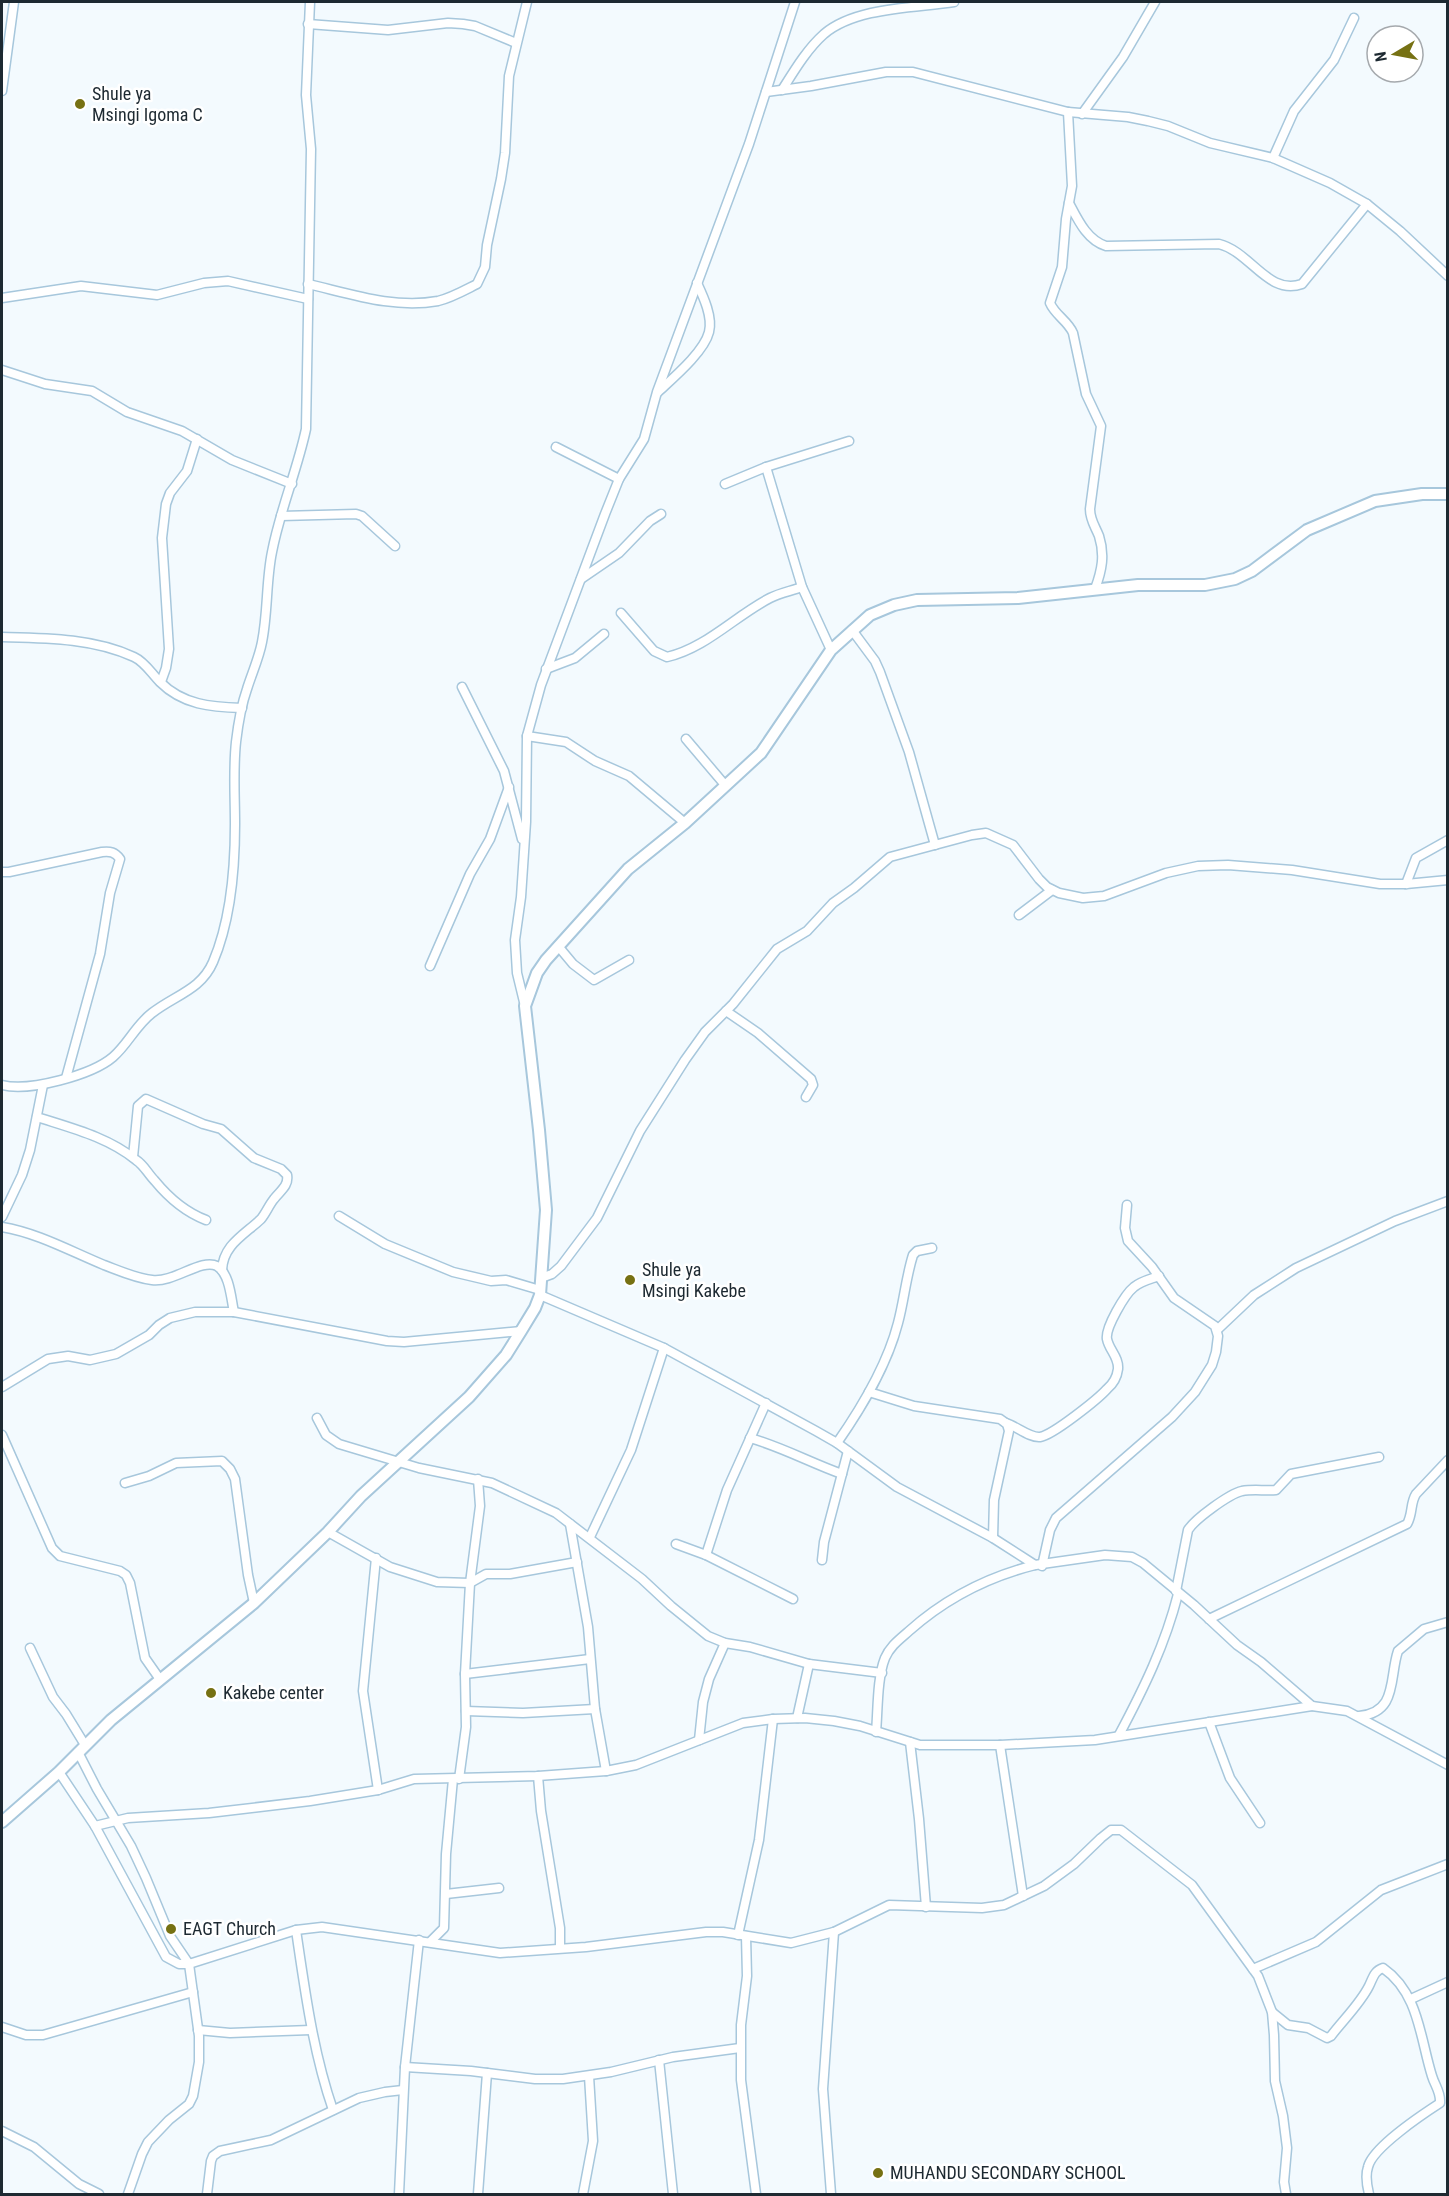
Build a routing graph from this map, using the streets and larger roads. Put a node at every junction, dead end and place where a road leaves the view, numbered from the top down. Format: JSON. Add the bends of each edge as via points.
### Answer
{"nodes":[{"id":1,"x":14,"y":2,"type":"edge"},
{"id":2,"x":310,"y":2,"type":"edge"},
{"id":3,"x":527,"y":2,"type":"edge"},
{"id":4,"x":795,"y":2,"type":"edge"},
{"id":5,"x":954,"y":2,"type":"edge"},
{"id":6,"x":1155,"y":2,"type":"edge"},
{"id":7,"x":1354,"y":18,"type":"dead end"},
{"id":8,"x":308,"y":24,"type":"junction"},
{"id":9,"x":516,"y":43,"type":"junction"},
{"id":10,"x":782,"y":90,"type":"junction"},
{"id":11,"x":2,"y":91,"type":"edge"},
{"id":12,"x":766,"y":92,"type":"junction"},
{"id":13,"x":1068,"y":112,"type":"junction"},
{"id":14,"x":1082,"y":114,"type":"junction"},
{"id":15,"x":1273,"y":158,"type":"junction"},
{"id":16,"x":1069,"y":202,"type":"junction"},
{"id":17,"x":1367,"y":204,"type":"junction"},
{"id":18,"x":1448,"y":276,"type":"edge"},
{"id":19,"x":697,"y":283,"type":"junction"},
{"id":20,"x":308,"y":284,"type":"junction"},
{"id":21,"x":2,"y":298,"type":"edge"},
{"id":22,"x":308,"y":299,"type":"junction"},
{"id":23,"x":2,"y":370,"type":"edge"},
{"id":24,"x":657,"y":392,"type":"junction"},
{"id":25,"x":197,"y":439,"type":"junction"},
{"id":26,"x":849,"y":441,"type":"dead end"},
{"id":27,"x":556,"y":447,"type":"dead end"},
{"id":28,"x":766,"y":467,"type":"junction"},
{"id":29,"x":619,"y":479,"type":"junction"},
{"id":30,"x":292,"y":483,"type":"junction"},
{"id":31,"x":725,"y":484,"type":"dead end"},
{"id":32,"x":1448,"y":494,"type":"edge"},
{"id":33,"x":661,"y":514,"type":"dead end"},
{"id":34,"x":281,"y":516,"type":"junction"},
{"id":35,"x":395,"y":546,"type":"dead end"},
{"id":36,"x":581,"y":579,"type":"junction"},
{"id":37,"x":801,"y":587,"type":"junction"},
{"id":38,"x":1095,"y":589,"type":"junction"},
{"id":39,"x":621,"y":613,"type":"dead end"},
{"id":40,"x":852,"y":630,"type":"junction"},
{"id":41,"x":604,"y":634,"type":"dead end"},
{"id":42,"x":2,"y":637,"type":"edge"},
{"id":43,"x":831,"y":650,"type":"junction"},
{"id":44,"x":546,"y":669,"type":"junction"},
{"id":45,"x":160,"y":682,"type":"junction"},
{"id":46,"x":462,"y":687,"type":"dead end"},
{"id":47,"x":242,"y":708,"type":"junction"},
{"id":48,"x":527,"y":736,"type":"junction"},
{"id":49,"x":686,"y":739,"type":"dead end"},
{"id":50,"x":725,"y":785,"type":"junction"},
{"id":51,"x":509,"y":787,"type":"junction"},
{"id":52,"x":685,"y":823,"type":"junction"},
{"id":53,"x":1448,"y":840,"type":"edge"},
{"id":54,"x":935,"y":845,"type":"junction"},
{"id":55,"x":524,"y":848,"type":"junction"},
{"id":56,"x":2,"y":872,"type":"edge"},
{"id":57,"x":1448,"y":880,"type":"edge"},
{"id":58,"x":1406,"y":884,"type":"junction"},
{"id":59,"x":1052,"y":890,"type":"junction"},
{"id":60,"x":1019,"y":915,"type":"dead end"},
{"id":61,"x":558,"y":946,"type":"junction"},
{"id":62,"x":629,"y":960,"type":"dead end"},
{"id":63,"x":430,"y":966,"type":"dead end"},
{"id":64,"x":525,"y":1006,"type":"junction"},
{"id":65,"x":726,"y":1011,"type":"junction"},
{"id":66,"x":66,"y":1078,"type":"junction"},
{"id":67,"x":2,"y":1085,"type":"edge"},
{"id":68,"x":43,"y":1086,"type":"junction"},
{"id":69,"x":806,"y":1097,"type":"dead end"},
{"id":70,"x":37,"y":1117,"type":"junction"},
{"id":71,"x":133,"y":1157,"type":"junction"},
{"id":72,"x":1448,"y":1201,"type":"edge"},
{"id":73,"x":1127,"y":1206,"type":"dead end"},
{"id":74,"x":339,"y":1216,"type":"dead end"},
{"id":75,"x":2,"y":1217,"type":"edge"},
{"id":76,"x":206,"y":1220,"type":"dead end"},
{"id":77,"x":2,"y":1227,"type":"edge"},
{"id":78,"x":932,"y":1248,"type":"dead end"},
{"id":79,"x":222,"y":1270,"type":"junction"},
{"id":80,"x":1159,"y":1276,"type":"junction"},
{"id":81,"x":540,"y":1288,"type":"junction"},
{"id":82,"x":234,"y":1312,"type":"junction"},
{"id":83,"x":1217,"y":1330,"type":"junction"},
{"id":84,"x":521,"y":1331,"type":"junction"},
{"id":85,"x":664,"y":1348,"type":"junction"},
{"id":86,"x":2,"y":1387,"type":"edge"},
{"id":87,"x":869,"y":1392,"type":"junction"},
{"id":88,"x":766,"y":1403,"type":"junction"},
{"id":89,"x":317,"y":1418,"type":"dead end"},
{"id":90,"x":1006,"y":1423,"type":"junction"},
{"id":91,"x":2,"y":1435,"type":"edge"},
{"id":92,"x":750,"y":1438,"type":"junction"},
{"id":93,"x":837,"y":1443,"type":"junction"},
{"id":94,"x":848,"y":1450,"type":"junction"},
{"id":95,"x":1379,"y":1457,"type":"dead end"},
{"id":96,"x":1448,"y":1460,"type":"edge"},
{"id":97,"x":399,"y":1461,"type":"junction"},
{"id":98,"x":842,"y":1474,"type":"junction"},
{"id":99,"x":478,"y":1479,"type":"junction"},
{"id":100,"x":126,"y":1483,"type":"dead end"},
{"id":101,"x":570,"y":1524,"type":"junction"},
{"id":102,"x":328,"y":1532,"type":"junction"},
{"id":103,"x":590,"y":1537,"type":"junction"},
{"id":104,"x":993,"y":1538,"type":"junction"},
{"id":105,"x":676,"y":1544,"type":"dead end"},
{"id":106,"x":706,"y":1555,"type":"junction"},
{"id":107,"x":376,"y":1558,"type":"junction"},
{"id":108,"x":822,"y":1560,"type":"dead end"},
{"id":109,"x":577,"y":1562,"type":"junction"},
{"id":110,"x":1039,"y":1565,"type":"junction"},
{"id":111,"x":470,"y":1583,"type":"junction"},
{"id":112,"x":1177,"y":1592,"type":"junction"},
{"id":113,"x":793,"y":1599,"type":"dead end"},
{"id":114,"x":254,"y":1602,"type":"junction"},
{"id":115,"x":1209,"y":1618,"type":"junction"},
{"id":116,"x":1448,"y":1622,"type":"edge"},
{"id":117,"x":725,"y":1643,"type":"junction"},
{"id":118,"x":30,"y":1648,"type":"dead end"},
{"id":119,"x":590,"y":1659,"type":"junction"},
{"id":120,"x":809,"y":1664,"type":"junction"},
{"id":121,"x":882,"y":1673,"type":"junction"},
{"id":122,"x":465,"y":1674,"type":"junction"},
{"id":123,"x":159,"y":1678,"type":"junction"},
{"id":124,"x":1312,"y":1706,"type":"junction"},
{"id":125,"x":595,"y":1709,"type":"junction"},
{"id":126,"x":466,"y":1711,"type":"junction"},
{"id":127,"x":1358,"y":1717,"type":"junction"},
{"id":128,"x":796,"y":1718,"type":"junction"},
{"id":129,"x":772,"y":1719,"type":"junction"},
{"id":130,"x":1209,"y":1722,"type":"junction"},
{"id":131,"x":876,"y":1732,"type":"junction"},
{"id":132,"x":1119,"y":1735,"type":"junction"},
{"id":133,"x":699,"y":1740,"type":"junction"},
{"id":134,"x":910,"y":1743,"type":"junction"},
{"id":135,"x":1000,"y":1745,"type":"junction"},
{"id":136,"x":81,"y":1748,"type":"junction"},
{"id":137,"x":1448,"y":1765,"type":"edge"},
{"id":138,"x":606,"y":1771,"type":"junction"},
{"id":139,"x":59,"y":1772,"type":"junction"},
{"id":140,"x":538,"y":1776,"type":"junction"},
{"id":141,"x":456,"y":1779,"type":"junction"},
{"id":142,"x":378,"y":1790,"type":"junction"},
{"id":143,"x":116,"y":1821,"type":"junction"},
{"id":144,"x":2,"y":1822,"type":"edge"},
{"id":145,"x":1260,"y":1823,"type":"dead end"},
{"id":146,"x":95,"y":1826,"type":"junction"},
{"id":147,"x":1448,"y":1864,"type":"edge"},
{"id":148,"x":499,"y":1888,"type":"dead end"},
{"id":149,"x":446,"y":1894,"type":"junction"},
{"id":150,"x":1023,"y":1896,"type":"junction"},
{"id":151,"x":926,"y":1907,"type":"junction"},
{"id":152,"x":296,"y":1930,"type":"junction"},
{"id":153,"x":834,"y":1932,"type":"junction"},
{"id":154,"x":742,"y":1936,"type":"junction"},
{"id":155,"x":419,"y":1940,"type":"junction"},
{"id":156,"x":430,"y":1942,"type":"junction"},
{"id":157,"x":560,"y":1948,"type":"junction"},
{"id":158,"x":189,"y":1964,"type":"junction"},
{"id":159,"x":1253,"y":1969,"type":"junction"},
{"id":160,"x":1448,"y":1982,"type":"edge"},
{"id":161,"x":193,"y":1992,"type":"junction"},
{"id":162,"x":1411,"y":1999,"type":"junction"},
{"id":163,"x":1272,"y":2012,"type":"junction"},
{"id":164,"x":2,"y":2027,"type":"edge"},
{"id":165,"x":198,"y":2030,"type":"junction"},
{"id":166,"x":311,"y":2030,"type":"junction"},
{"id":167,"x":740,"y":2048,"type":"junction"},
{"id":168,"x":659,"y":2060,"type":"junction"},
{"id":169,"x":405,"y":2067,"type":"junction"},
{"id":170,"x":488,"y":2073,"type":"junction"},
{"id":171,"x":589,"y":2076,"type":"junction"},
{"id":172,"x":403,"y":2091,"type":"junction"},
{"id":173,"x":1444,"y":2102,"type":"edge"},
{"id":174,"x":333,"y":2110,"type":"junction"},
{"id":175,"x":2,"y":2131,"type":"edge"},
{"id":176,"x":99,"y":2194,"type":"edge"},
{"id":177,"x":128,"y":2194,"type":"edge"},
{"id":178,"x":207,"y":2194,"type":"edge"},
{"id":179,"x":399,"y":2194,"type":"edge"},
{"id":180,"x":478,"y":2194,"type":"edge"},
{"id":181,"x":583,"y":2194,"type":"edge"},
{"id":182,"x":673,"y":2194,"type":"edge"},
{"id":183,"x":756,"y":2194,"type":"edge"},
{"id":184,"x":831,"y":2194,"type":"edge"},
{"id":185,"x":1286,"y":2194,"type":"edge"},
{"id":186,"x":1369,"y":2194,"type":"edge"}],
"edges":[{"from":1,"to":11,"type":"street"},
{"from":2,"to":8,"type":"street"},
{"from":3,"to":9,"type":"street"},
{"from":4,"to":12,"type":"street"},
{"from":5,"to":10,"type":"street","via":[[875,12],[844,22],[815,43]]},
{"from":6,"to":14,"type":"street","via":[[1123,57]]},
{"from":7,"to":15,"type":"street","via":[[1334,60],[1294,111]]},
{"from":8,"to":9,"type":"street","via":[[388,30],[463,24]]},
{"from":8,"to":20,"type":"street"},
{"from":9,"to":20,"type":"street","via":[[509,76],[501,179],[484,267],[477,284],[441,300],[405,304]]},
{"from":10,"to":12,"type":"street"},
{"from":10,"to":13,"type":"street","via":[[886,72],[913,72]]},
{"from":12,"to":19,"type":"street"},
{"from":13,"to":14,"type":"street"},
{"from":13,"to":16,"type":"street","via":[[1072,178]]},
{"from":14,"to":15,"type":"street","via":[[1148,121],[1204,141]]},
{"from":15,"to":17,"type":"street"},
{"from":16,"to":17,"type":"street","via":[[1097,243],[1228,246],[1275,284],[1288,287],[1302,284]]},
{"from":16,"to":38,"type":"street","via":[[1062,267],[1050,303],[1073,333],[1086,394],[1101,426],[1090,509],[1103,569]]},
{"from":17,"to":18,"type":"street"},
{"from":19,"to":24,"type":"street"},
{"from":19,"to":24,"type":"street","via":[[705,303],[709,334]]},
{"from":20,"to":22,"type":"street"},
{"from":21,"to":22,"type":"street","via":[[81,286],[157,295],[228,281]]},
{"from":22,"to":30,"type":"street","via":[[306,429]]},
{"from":23,"to":25,"type":"street","via":[[45,384],[92,391],[127,411]]},
{"from":24,"to":29,"type":"street","via":[[644,439]]},
{"from":25,"to":30,"type":"street","via":[[232,460]]},
{"from":25,"to":45,"type":"street","via":[[187,471],[166,504],[162,538],[169,650]]},
{"from":26,"to":28,"type":"street"},
{"from":27,"to":29,"type":"street"},
{"from":28,"to":31,"type":"street"},
{"from":28,"to":37,"type":"street"},
{"from":29,"to":36,"type":"street"},
{"from":30,"to":34,"type":"street"},
{"from":32,"to":38,"type":"street","via":[[1395,497],[1367,504],[1306,530],[1252,571],[1235,579],[1205,585]]},
{"from":33,"to":36,"type":"street","via":[[619,553]]},
{"from":34,"to":35,"type":"street","via":[[357,514]]},
{"from":34,"to":47,"type":"street","via":[[272,553],[262,642]]},
{"from":36,"to":44,"type":"street"},
{"from":37,"to":39,"type":"street","via":[[769,598],[714,635],[667,657],[654,651]]},
{"from":37,"to":43,"type":"street"},
{"from":38,"to":40,"type":"street","via":[[1018,598],[917,600],[870,615]]},
{"from":40,"to":43,"type":"street"},
{"from":40,"to":54,"type":"street","via":[[880,672],[909,752]]},
{"from":41,"to":44,"type":"street","via":[[575,658]]},
{"from":42,"to":45,"type":"street","via":[[58,639],[116,651],[141,661]]},
{"from":43,"to":50,"type":"street","via":[[769,744]]},
{"from":44,"to":48,"type":"street"},
{"from":45,"to":47,"type":"street","via":[[191,702]]},
{"from":46,"to":51,"type":"street","via":[[495,748]]},
{"from":47,"to":66,"type":"street","via":[[236,744],[231,887],[213,961],[198,985],[149,1015],[112,1058]]},
{"from":48,"to":52,"type":"street","via":[[566,742],[629,776]]},
{"from":48,"to":55,"type":"street"},
{"from":49,"to":50,"type":"street"},
{"from":50,"to":52,"type":"street"},
{"from":51,"to":55,"type":"street"},
{"from":51,"to":63,"type":"street","via":[[490,839],[470,874]]},
{"from":52,"to":61,"type":"street","via":[[628,868]]},
{"from":53,"to":58,"type":"street","via":[[1416,858]]},
{"from":54,"to":59,"type":"street","via":[[986,833],[997,837],[1013,845]]},
{"from":54,"to":65,"type":"street","via":[[883,861],[833,903],[807,932],[774,952]]},
{"from":55,"to":64,"type":"street","via":[[515,940]]},
{"from":56,"to":66,"type":"street","via":[[110,851],[120,859],[100,954]]},
{"from":57,"to":58,"type":"street"},
{"from":58,"to":59,"type":"street","via":[[1228,865],[1182,869],[1093,898]]},
{"from":59,"to":60,"type":"street"},
{"from":61,"to":62,"type":"street","via":[[594,980]]},
{"from":61,"to":64,"type":"street","via":[[537,973]]},
{"from":64,"to":81,"type":"street","via":[[546,1210]]},
{"from":65,"to":69,"type":"street","via":[[811,1079],[813,1084]]},
{"from":65,"to":81,"type":"street","via":[[695,1046],[662,1095],[597,1218]]},
{"from":66,"to":68,"type":"street"},
{"from":67,"to":68,"type":"street"},
{"from":68,"to":70,"type":"street"},
{"from":70,"to":71,"type":"street","via":[[105,1141]]},
{"from":70,"to":75,"type":"street","via":[[22,1174]]},
{"from":71,"to":76,"type":"street","via":[[181,1208]]},
{"from":71,"to":79,"type":"street","via":[[138,1106],[146,1099],[221,1129],[255,1158],[287,1175],[285,1187],[263,1217],[227,1250]]},
{"from":72,"to":83,"type":"street","via":[[1395,1221],[1296,1268],[1254,1295]]},
{"from":73,"to":80,"type":"street","via":[[1126,1238]]},
{"from":74,"to":81,"type":"street","via":[[386,1244],[453,1272]]},
{"from":77,"to":79,"type":"street","via":[[29,1233],[120,1271],[153,1280],[172,1278],[205,1264]]},
{"from":78,"to":87,"type":"street","via":[[913,1255],[898,1325]]},
{"from":79,"to":82,"type":"street"},
{"from":80,"to":83,"type":"street","via":[[1174,1298]]},
{"from":80,"to":90,"type":"street","via":[[1134,1287],[1113,1318],[1107,1338],[1118,1369],[1108,1388],[1042,1436]]},
{"from":81,"to":84,"type":"street","via":[[535,1308]]},
{"from":81,"to":85,"type":"street"},
{"from":82,"to":84,"type":"street","via":[[387,1341]]},
{"from":82,"to":86,"type":"street","via":[[180,1314],[116,1354],[90,1360],[68,1356],[48,1359]]},
{"from":83,"to":110,"type":"street","via":[[1212,1365],[1195,1392],[1056,1518]]},
{"from":84,"to":97,"type":"street","via":[[506,1355],[469,1397]]},
{"from":85,"to":88,"type":"street"},
{"from":85,"to":103,"type":"street","via":[[631,1450]]},
{"from":87,"to":90,"type":"street","via":[[914,1406],[985,1416]]},
{"from":87,"to":93,"type":"street"},
{"from":88,"to":92,"type":"street"},
{"from":88,"to":93,"type":"street"},
{"from":89,"to":97,"type":"street","via":[[326,1435],[339,1444]]},
{"from":90,"to":104,"type":"street","via":[[1009,1431],[994,1500]]},
{"from":91,"to":123,"type":"street","via":[[52,1548],[60,1556],[126,1575],[145,1658]]},
{"from":92,"to":98,"type":"street"},
{"from":92,"to":106,"type":"street","via":[[723,1499]]},
{"from":93,"to":94,"type":"street"},
{"from":94,"to":98,"type":"street"},
{"from":94,"to":104,"type":"street","via":[[897,1487]]},
{"from":95,"to":112,"type":"street","via":[[1292,1474],[1276,1490],[1234,1494],[1192,1523]]},
{"from":96,"to":115,"type":"street","via":[[1413,1498],[1407,1524]]},
{"from":97,"to":99,"type":"street"},
{"from":97,"to":102,"type":"street"},
{"from":98,"to":108,"type":"street"},
{"from":99,"to":101,"type":"street","via":[[547,1508]]},
{"from":99,"to":111,"type":"street","via":[[480,1506]]},
{"from":100,"to":114,"type":"street","via":[[176,1464],[222,1461],[235,1479]]},
{"from":101,"to":103,"type":"street"},
{"from":101,"to":109,"type":"street"},
{"from":102,"to":107,"type":"street"},
{"from":102,"to":114,"type":"street"},
{"from":103,"to":117,"type":"street","via":[[708,1636]]},
{"from":104,"to":110,"type":"street"},
{"from":105,"to":106,"type":"street"},
{"from":106,"to":113,"type":"street"},
{"from":107,"to":111,"type":"street","via":[[420,1578]]},
{"from":107,"to":142,"type":"street","via":[[363,1692]]},
{"from":109,"to":111,"type":"street","via":[[510,1574],[486,1574]]},
{"from":109,"to":119,"type":"street"},
{"from":110,"to":112,"type":"street","via":[[1105,1555],[1132,1557]]},
{"from":110,"to":121,"type":"street","via":[[990,1578],[941,1605],[896,1642],[884,1660]]},
{"from":111,"to":122,"type":"street"},
{"from":112,"to":115,"type":"street"},
{"from":112,"to":132,"type":"street","via":[[1171,1623],[1154,1667]]},
{"from":114,"to":123,"type":"street"},
{"from":115,"to":124,"type":"street"},
{"from":116,"to":127,"type":"street","via":[[1424,1629],[1398,1651],[1390,1695],[1376,1712]]},
{"from":117,"to":120,"type":"street"},
{"from":117,"to":133,"type":"street","via":[[709,1679]]},
{"from":118,"to":136,"type":"street"},
{"from":119,"to":122,"type":"street"},
{"from":119,"to":125,"type":"street"},
{"from":120,"to":121,"type":"street"},
{"from":120,"to":128,"type":"street"},
{"from":121,"to":131,"type":"street"},
{"from":122,"to":126,"type":"street"},
{"from":123,"to":136,"type":"street"},
{"from":124,"to":127,"type":"street","via":[[1347,1711]]},
{"from":124,"to":130,"type":"street"},
{"from":125,"to":126,"type":"street"},
{"from":125,"to":138,"type":"street"},
{"from":126,"to":141,"type":"street","via":[[465,1739]]},
{"from":127,"to":137,"type":"street"},
{"from":128,"to":129,"type":"street"},
{"from":128,"to":131,"type":"street","via":[[834,1721]]},
{"from":129,"to":133,"type":"street","via":[[743,1723]]},
{"from":129,"to":154,"type":"street","via":[[759,1840]]},
{"from":130,"to":132,"type":"street"},
{"from":130,"to":145,"type":"street","via":[[1230,1778]]},
{"from":131,"to":134,"type":"street"},
{"from":132,"to":135,"type":"street"},
{"from":133,"to":138,"type":"street","via":[[636,1765]]},
{"from":134,"to":135,"type":"street"},
{"from":134,"to":151,"type":"street"},
{"from":135,"to":150,"type":"street"},
{"from":136,"to":139,"type":"street"},
{"from":136,"to":143,"type":"street","via":[[97,1789]]},
{"from":138,"to":140,"type":"street"},
{"from":139,"to":144,"type":"street"},
{"from":139,"to":146,"type":"street"},
{"from":140,"to":141,"type":"street"},
{"from":140,"to":157,"type":"street"},
{"from":141,"to":142,"type":"street","via":[[414,1779]]},
{"from":141,"to":149,"type":"street","via":[[446,1854]]},
{"from":142,"to":143,"type":"street","via":[[272,1807]]},
{"from":143,"to":146,"type":"street"},
{"from":143,"to":158,"type":"street","via":[[170,1936]]},
{"from":146,"to":158,"type":"street","via":[[166,1957]]},
{"from":147,"to":159,"type":"street","via":[[1381,1890],[1316,1942]]},
{"from":148,"to":149,"type":"street"},
{"from":149,"to":156,"type":"street","via":[[444,1928]]},
{"from":150,"to":151,"type":"street","via":[[993,1907]]},
{"from":150,"to":159,"type":"street","via":[[1052,1881],[1111,1830],[1121,1830],[1192,1885]]},
{"from":151,"to":153,"type":"street","via":[[884,1907]]},
{"from":152,"to":155,"type":"street","via":[[335,1928]]},
{"from":152,"to":158,"type":"street"},
{"from":152,"to":166,"type":"street"},
{"from":153,"to":154,"type":"street","via":[[791,1944]]},
{"from":153,"to":184,"type":"street","via":[[823,2089]]},
{"from":154,"to":157,"type":"street","via":[[706,1932]]},
{"from":154,"to":167,"type":"street","via":[[747,1976]]},
{"from":155,"to":156,"type":"street"},
{"from":155,"to":169,"type":"street"},
{"from":156,"to":157,"type":"street","via":[[501,1953]]},
{"from":158,"to":161,"type":"street"},
{"from":159,"to":163,"type":"street"},
{"from":160,"to":162,"type":"street"},
{"from":161,"to":164,"type":"street","via":[[43,2035],[26,2035]]},
{"from":161,"to":165,"type":"street"},
{"from":162,"to":163,"type":"street","via":[[1383,1968],[1327,2038],[1308,2028],[1288,2025]]},
{"from":162,"to":173,"type":"street","via":[[1433,2079]]},
{"from":163,"to":185,"type":"street","via":[[1275,2081],[1287,2148]]},
{"from":165,"to":166,"type":"street"},
{"from":165,"to":177,"type":"street","via":[[199,2062],[193,2096],[148,2142]]},
{"from":166,"to":174,"type":"street"},
{"from":167,"to":168,"type":"street"},
{"from":167,"to":183,"type":"street","via":[[744,2113]]},
{"from":168,"to":171,"type":"street"},
{"from":168,"to":182,"type":"street"},
{"from":169,"to":170,"type":"street"},
{"from":169,"to":172,"type":"street"},
{"from":170,"to":171,"type":"street","via":[[535,2079]]},
{"from":170,"to":180,"type":"street"},
{"from":171,"to":181,"type":"street","via":[[592,2141]]},
{"from":172,"to":174,"type":"street","via":[[359,2098]]},
{"from":172,"to":179,"type":"street"},
{"from":173,"to":186,"type":"street","via":[[1410,2124],[1372,2157],[1367,2167]]},
{"from":174,"to":178,"type":"street","via":[[270,2140],[216,2153]]},
{"from":175,"to":176,"type":"street","via":[[34,2147],[79,2184]]}]}
